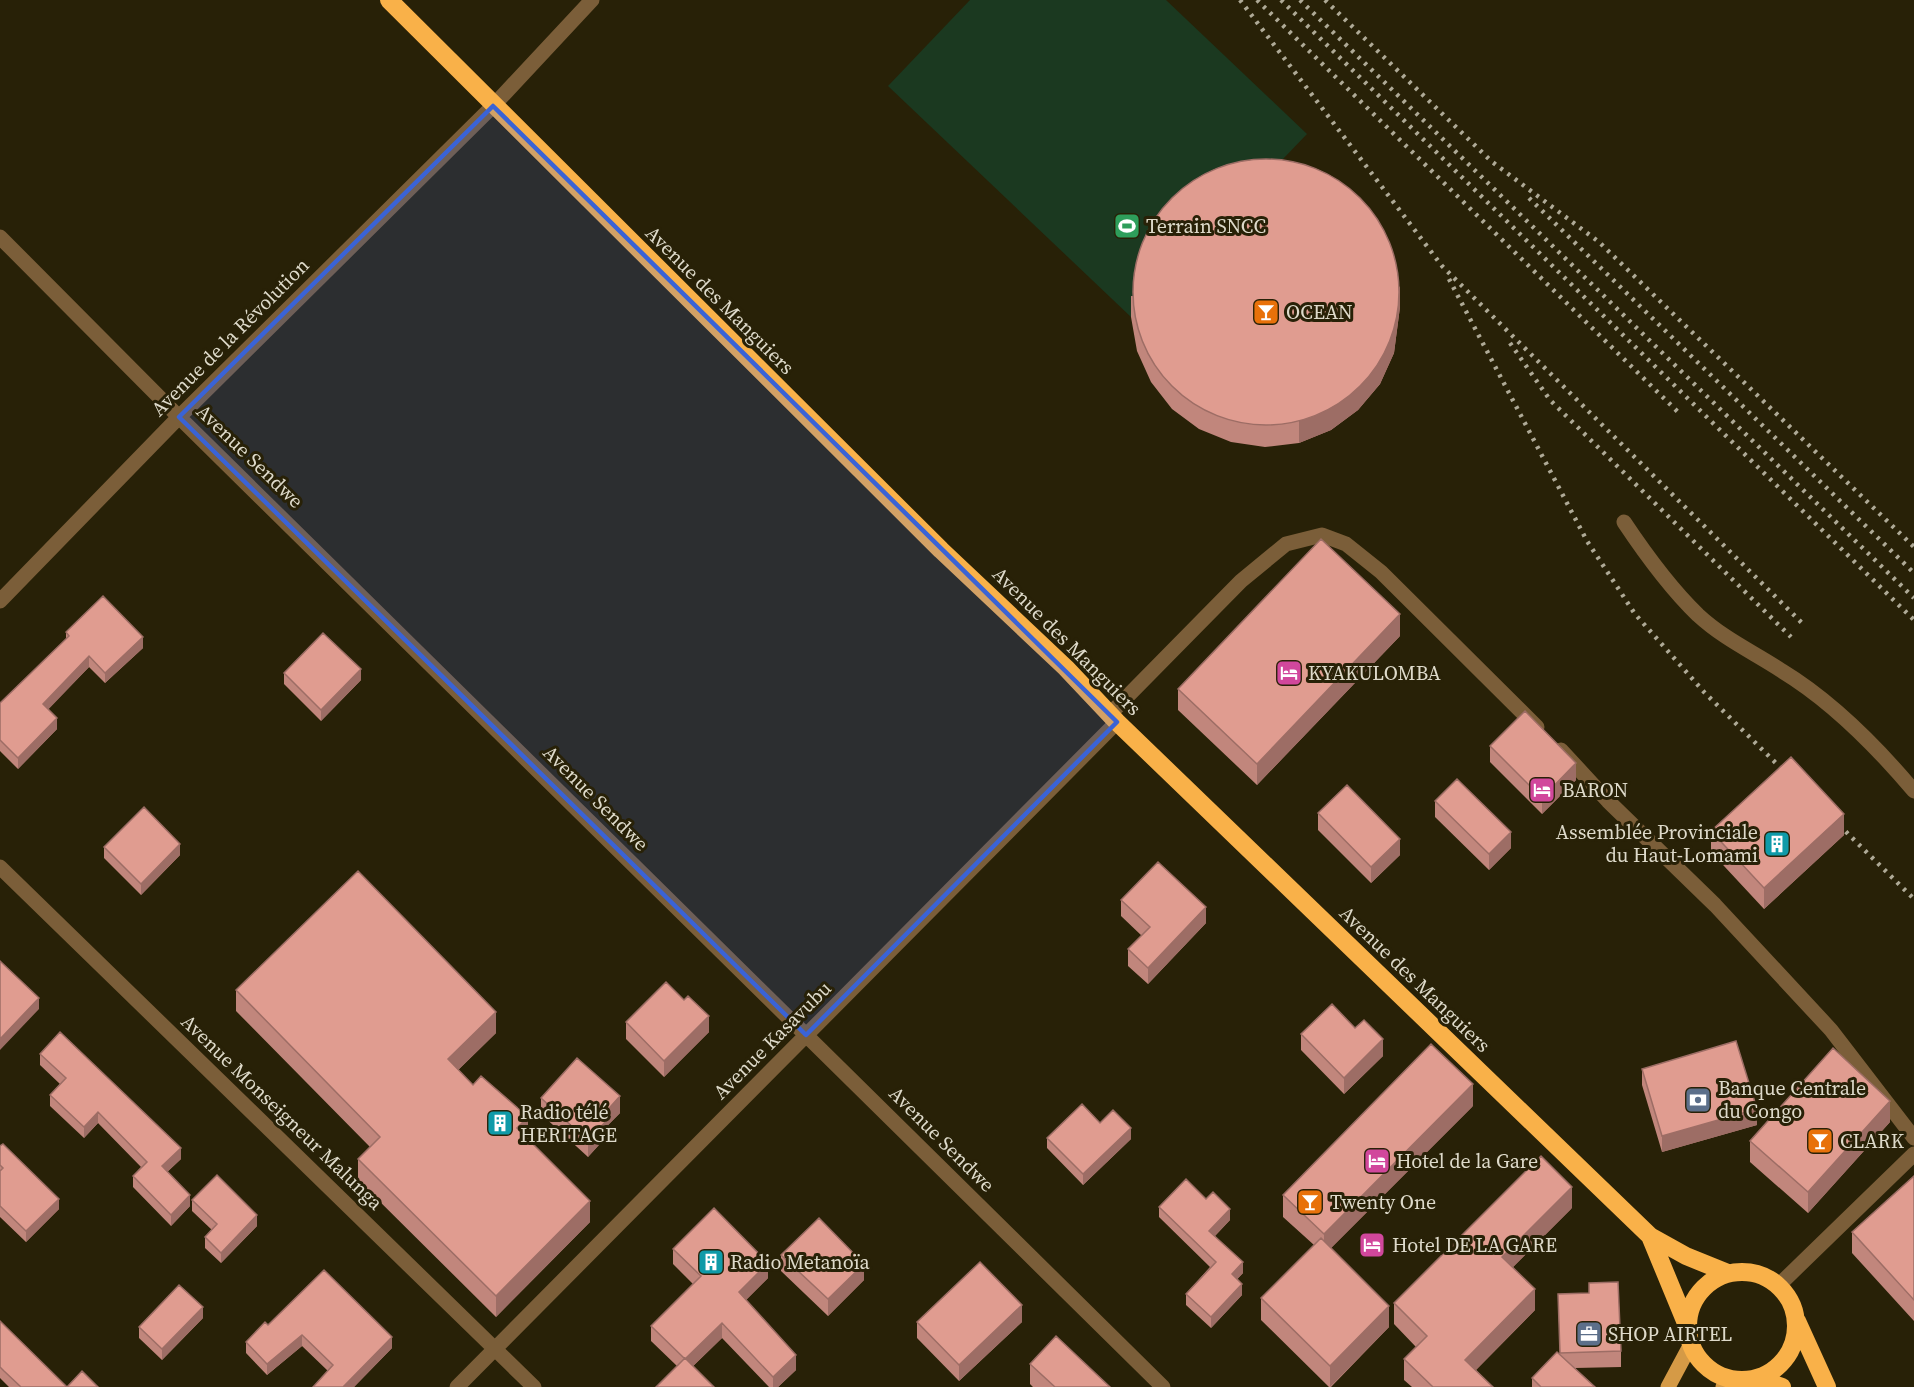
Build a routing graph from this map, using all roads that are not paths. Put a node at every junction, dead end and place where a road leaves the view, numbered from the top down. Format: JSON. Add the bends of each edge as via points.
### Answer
{"nodes":[{"id":1,"x":389,"y":0,"type":"edge"},
{"id":2,"x":592,"y":0,"type":"edge"},
{"id":3,"x":493,"y":106,"type":"junction"},
{"id":4,"x":0,"y":237,"type":"edge"},
{"id":5,"x":178,"y":417,"type":"junction"},
{"id":6,"x":1624,"y":522,"type":"dead end"},
{"id":7,"x":0,"y":601,"type":"edge"},
{"id":8,"x":1113,"y":718,"type":"junction"},
{"id":9,"x":1914,"y":791,"type":"edge"},
{"id":10,"x":0,"y":867,"type":"edge"},
{"id":11,"x":806,"y":1035,"type":"junction"},
{"id":12,"x":1914,"y":1138,"type":"edge"},
{"id":13,"x":1914,"y":1154,"type":"edge"},
{"id":14,"x":1650,"y":1236,"type":"junction"},
{"id":15,"x":1728,"y":1273,"type":"junction"},
{"id":16,"x":1779,"y":1285,"type":"junction"},
{"id":17,"x":1797,"y":1321,"type":"junction"},
{"id":18,"x":1689,"y":1336,"type":"junction"},
{"id":19,"x":495,"y":1349,"type":"junction"},
{"id":20,"x":1750,"y":1379,"type":"junction"},
{"id":21,"x":457,"y":1387,"type":"edge"},
{"id":22,"x":534,"y":1387,"type":"edge"},
{"id":23,"x":1163,"y":1387,"type":"edge"},
{"id":24,"x":1668,"y":1387,"type":"edge"},
{"id":25,"x":1723,"y":1387,"type":"edge"},
{"id":26,"x":1782,"y":1387,"type":"edge"},
{"id":27,"x":1827,"y":1387,"type":"edge"}],
"edges":[{"from":1,"to":3,"type":"highway","name":"Avenue des Manguiers"},
{"from":2,"to":3,"type":"street","name":"Avenue de la Révolution"},
{"from":3,"to":5,"type":"street","name":"Avenue de la Révolution"},
{"from":3,"to":8,"type":"highway","name":"Avenue des Manguiers"},
{"from":4,"to":5,"type":"street","name":"Avenue Sendwe"},
{"from":5,"to":7,"type":"street","name":"Avenue de la Révolution"},
{"from":5,"to":11,"type":"street","name":"Avenue Sendwe"},
{"from":6,"to":9,"type":"street","via":[[1668,584],[1700,616],[1732,643],[1783,671],[1832,708],[1877,748]]},
{"from":8,"to":11,"type":"street","name":"Avenue Kasavubu"},
{"from":8,"to":12,"type":"street","name":"Avenue Kasavubu","via":[[1241,581],[1286,544],[1322,535],[1346,544],[1381,572],[1715,905],[1831,1030]]},
{"from":8,"to":14,"type":"highway","name":"Avenue des Manguiers"},
{"from":10,"to":19,"type":"street","name":"Avenue Monseigneur Malunga"},
{"from":11,"to":19,"type":"street","name":"Avenue Kasavubu"},
{"from":11,"to":23,"type":"street","name":"Avenue Sendwe"},
{"from":13,"to":16,"type":"street"},
{"from":14,"to":15,"type":"highway"},
{"from":14,"to":18,"type":"highway","name":"Avenue des Manguiers"},
{"from":15,"to":16,"type":"highway","via":[[1764,1275]]},
{"from":15,"to":18,"type":"highway","via":[[1698,1293],[1690,1310]]},
{"from":16,"to":17,"type":"highway","via":[[1788,1296]]},
{"from":17,"to":20,"type":"highway","via":[[1795,1340],[1787,1356],[1775,1370]]},
{"from":17,"to":27,"type":"highway"},
{"from":18,"to":20,"type":"highway","via":[[1699,1358],[1710,1370],[1725,1377]]},
{"from":18,"to":24,"type":"main road"},
{"from":19,"to":21,"type":"street","name":"Avenue Kasavubu"},
{"from":19,"to":22,"type":"street","name":"Avenue Monseigneur Malunga"},
{"from":20,"to":25,"type":"main road"},
{"from":20,"to":26,"type":"highway"}]}
